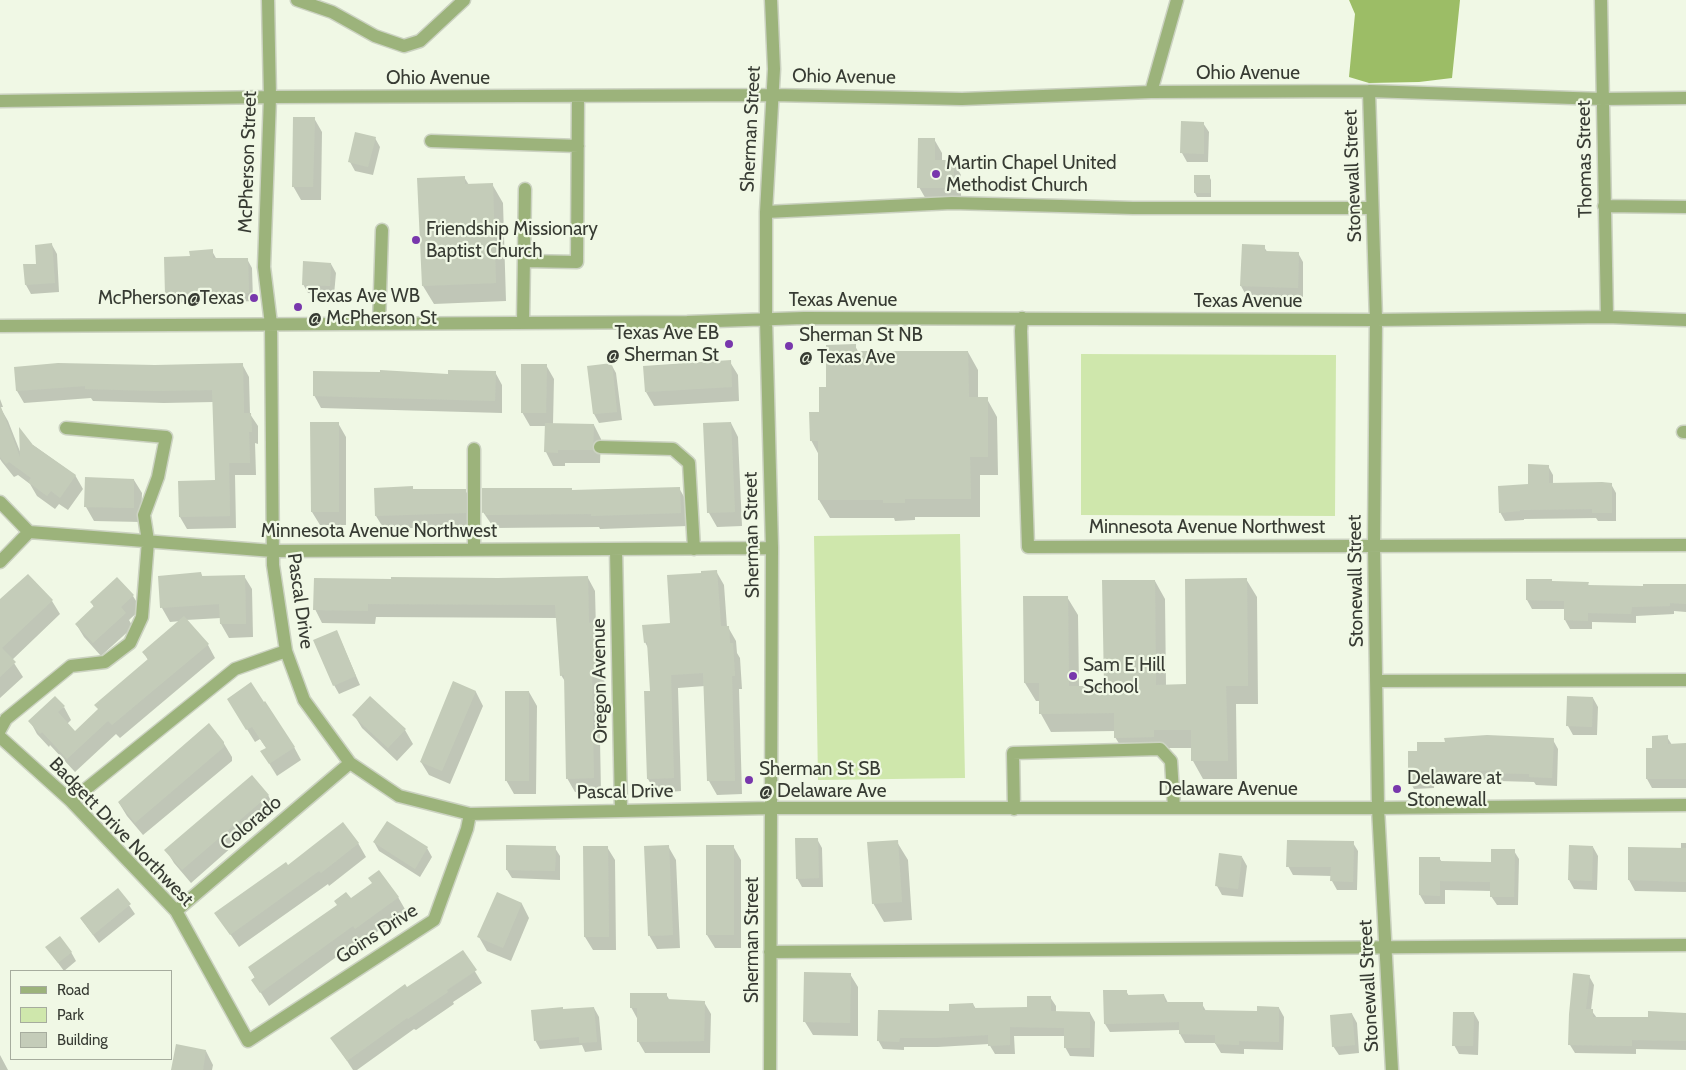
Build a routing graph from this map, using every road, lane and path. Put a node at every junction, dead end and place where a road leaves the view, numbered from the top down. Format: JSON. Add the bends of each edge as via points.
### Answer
{"nodes":[{"id":1,"x":268,"y":0,"type":"edge"},
{"id":2,"x":297,"y":0,"type":"edge"},
{"id":3,"x":464,"y":0,"type":"edge"},
{"id":4,"x":771,"y":0,"type":"edge"},
{"id":5,"x":1178,"y":0,"type":"edge"},
{"id":6,"x":1601,"y":0,"type":"edge"},
{"id":7,"x":1369,"y":91,"type":"junction"},
{"id":8,"x":1151,"y":92,"type":"junction"},
{"id":9,"x":773,"y":94,"type":"junction"},
{"id":10,"x":578,"y":96,"type":"junction"},
{"id":11,"x":270,"y":97,"type":"junction"},
{"id":12,"x":1686,"y":98,"type":"edge"},
{"id":13,"x":1602,"y":99,"type":"junction"},
{"id":14,"x":0,"y":101,"type":"edge"},
{"id":15,"x":432,"y":141,"type":"dead end"},
{"id":16,"x":578,"y":146,"type":"junction"},
{"id":17,"x":526,"y":189,"type":"dead end"},
{"id":18,"x":1604,"y":206,"type":"junction"},
{"id":19,"x":1686,"y":207,"type":"edge"},
{"id":20,"x":1372,"y":208,"type":"junction"},
{"id":21,"x":766,"y":212,"type":"junction"},
{"id":22,"x":382,"y":230,"type":"dead end"},
{"id":23,"x":524,"y":261,"type":"junction"},
{"id":24,"x":1607,"y":317,"type":"junction"},
{"id":25,"x":1022,"y":318,"type":"junction"},
{"id":26,"x":766,"y":320,"type":"junction"},
{"id":27,"x":1376,"y":320,"type":"junction"},
{"id":28,"x":1686,"y":320,"type":"edge"},
{"id":29,"x":523,"y":323,"type":"junction"},
{"id":30,"x":271,"y":324,"type":"junction"},
{"id":31,"x":379,"y":324,"type":"junction"},
{"id":32,"x":0,"y":326,"type":"edge"},
{"id":33,"x":66,"y":428,"type":"dead end"},
{"id":34,"x":600,"y":447,"type":"dead end"},
{"id":35,"x":474,"y":449,"type":"dead end"},
{"id":36,"x":0,"y":502,"type":"edge"},
{"id":37,"x":29,"y":532,"type":"junction"},
{"id":38,"x":148,"y":541,"type":"junction"},
{"id":39,"x":1374,"y":545,"type":"junction"},
{"id":40,"x":1686,"y":545,"type":"edge"},
{"id":41,"x":694,"y":548,"type":"junction"},
{"id":42,"x":772,"y":548,"type":"junction"},
{"id":43,"x":616,"y":549,"type":"junction"},
{"id":44,"x":474,"y":550,"type":"junction"},
{"id":45,"x":273,"y":551,"type":"junction"},
{"id":46,"x":0,"y":562,"type":"edge"},
{"id":47,"x":286,"y":651,"type":"junction"},
{"id":48,"x":1376,"y":680,"type":"junction"},
{"id":49,"x":1686,"y":680,"type":"edge"},
{"id":50,"x":0,"y":730,"type":"edge"},
{"id":51,"x":0,"y":737,"type":"edge"},
{"id":52,"x":350,"y":763,"type":"junction"},
{"id":53,"x":71,"y":802,"type":"junction"},
{"id":54,"x":1686,"y":805,"type":"edge"},
{"id":55,"x":771,"y":808,"type":"junction"},
{"id":56,"x":1174,"y":808,"type":"junction"},
{"id":57,"x":1378,"y":808,"type":"junction"},
{"id":58,"x":1014,"y":809,"type":"junction"},
{"id":59,"x":622,"y":811,"type":"junction"},
{"id":60,"x":470,"y":814,"type":"junction"},
{"id":61,"x":176,"y":912,"type":"junction"},
{"id":62,"x":1686,"y":945,"type":"edge"},
{"id":63,"x":1386,"y":948,"type":"junction"},
{"id":64,"x":770,"y":952,"type":"junction"},
{"id":65,"x":248,"y":1041,"type":"joint"},
{"id":66,"x":770,"y":1070,"type":"edge"},
{"id":67,"x":1392,"y":1070,"type":"edge"}],
"edges":[{"from":1,"to":11,"type":"street","name":"McPherson Street"},
{"from":2,"to":3,"type":"street","via":[[332,12],[376,36],[404,46],[420,41]]},
{"from":4,"to":9,"type":"street","name":"Sherman Street"},
{"from":5,"to":8,"type":"street"},
{"from":6,"to":13,"type":"street","name":"Thomas Street"},
{"from":7,"to":8,"type":"street","name":"Ohio Avenue"},
{"from":7,"to":13,"type":"street","name":"Ohio Avenue"},
{"from":7,"to":20,"type":"street","name":"Stonewall Street"},
{"from":8,"to":9,"type":"street","name":"Ohio Avenue","via":[[962,99]]},
{"from":9,"to":10,"type":"street","name":"Ohio Avenue"},
{"from":9,"to":21,"type":"street","name":"Sherman Street"},
{"from":10,"to":11,"type":"street","name":"Ohio Avenue"},
{"from":10,"to":16,"type":"street"},
{"from":11,"to":14,"type":"street","name":"Ohio Avenue"},
{"from":11,"to":30,"type":"street","name":"McPherson Street","via":[[264,267]]},
{"from":12,"to":13,"type":"street","name":"Ohio Avenue"},
{"from":13,"to":18,"type":"street","name":"Thomas Street"},
{"from":15,"to":16,"type":"street"},
{"from":16,"to":23,"type":"street","via":[[577,262]]},
{"from":17,"to":23,"type":"street"},
{"from":18,"to":19,"type":"street"},
{"from":18,"to":24,"type":"street","name":"Thomas Street"},
{"from":20,"to":21,"type":"street","via":[[1133,208],[952,203]]},
{"from":20,"to":27,"type":"street","name":"Stonewall Street"},
{"from":21,"to":26,"type":"street","name":"Sherman Street"},
{"from":22,"to":31,"type":"street"},
{"from":23,"to":29,"type":"street"},
{"from":24,"to":27,"type":"street","name":"Texas Avenue"},
{"from":24,"to":28,"type":"street","name":"Texas Avenue"},
{"from":25,"to":26,"type":"street","name":"Texas Avenue"},
{"from":25,"to":27,"type":"street","name":"Texas Avenue"},
{"from":25,"to":39,"type":"street","name":"Minnesota Avenue Northwest","via":[[1028,547]]},
{"from":26,"to":29,"type":"street","name":"Texas Avenue"},
{"from":26,"to":42,"type":"street","name":"Sherman Street"},
{"from":27,"to":39,"type":"street","name":"Stonewall Street"},
{"from":29,"to":31,"type":"street","name":"Texas Avenue"},
{"from":30,"to":31,"type":"street","name":"Texas Avenue"},
{"from":30,"to":32,"type":"street","name":"Texas Avenue"},
{"from":30,"to":45,"type":"street","name":"Pascal Drive"},
{"from":33,"to":38,"type":"street","via":[[166,437],[158,477],[144,515]]},
{"from":34,"to":41,"type":"street","via":[[673,449],[689,462]]},
{"from":35,"to":44,"type":"street"},
{"from":36,"to":37,"type":"street"},
{"from":37,"to":38,"type":"street","name":"Minnesota Avenue Northwest"},
{"from":37,"to":46,"type":"street"},
{"from":38,"to":45,"type":"street","name":"Minnesota Avenue Northwest"},
{"from":38,"to":50,"type":"street","via":[[142,617],[130,643],[105,662],[72,666],[6,719]]},
{"from":39,"to":40,"type":"street","name":"Minnesota Avenue Northwest"},
{"from":39,"to":48,"type":"street","name":"Stonewall Street"},
{"from":41,"to":42,"type":"street","name":"Minnesota Avenue Northwest"},
{"from":41,"to":43,"type":"street","name":"Minnesota Avenue Northwest"},
{"from":42,"to":55,"type":"street","name":"Sherman Street"},
{"from":43,"to":44,"type":"street","name":"Minnesota Avenue Northwest"},
{"from":43,"to":59,"type":"street","name":"Oregon Avenue"},
{"from":44,"to":45,"type":"street","name":"Minnesota Avenue Northwest"},
{"from":45,"to":47,"type":"street","name":"Pascal Drive"},
{"from":47,"to":52,"type":"street","name":"Pascal Drive","via":[[304,700]]},
{"from":47,"to":53,"type":"street","via":[[235,669]]},
{"from":48,"to":49,"type":"street"},
{"from":48,"to":57,"type":"street","name":"Stonewall Street"},
{"from":51,"to":53,"type":"street","name":"Badgett Drive Northwest"},
{"from":52,"to":60,"type":"street","name":"Pascal Drive","via":[[399,796]]},
{"from":52,"to":61,"type":"street","name":"Colorado"},
{"from":53,"to":61,"type":"street","name":"Badgett Drive Northwest"},
{"from":54,"to":57,"type":"street","name":"Delaware Avenue"},
{"from":55,"to":58,"type":"street","name":"Delaware Avenue"},
{"from":55,"to":59,"type":"street","name":"Pascal Drive"},
{"from":55,"to":64,"type":"street","name":"Sherman Street"},
{"from":56,"to":57,"type":"street","name":"Delaware Avenue"},
{"from":56,"to":58,"type":"street","name":"Delaware Avenue"},
{"from":56,"to":58,"type":"street","via":[[1171,761],[1160,748],[1012,753]]},
{"from":57,"to":63,"type":"street","name":"Stonewall Street"},
{"from":59,"to":60,"type":"street","name":"Pascal Drive"},
{"from":60,"to":65,"type":"street","name":"Goins Drive","via":[[434,920]]},
{"from":61,"to":65,"type":"street","name":"Badgett Drive Northwest"},
{"from":62,"to":63,"type":"street"},
{"from":63,"to":64,"type":"street"},
{"from":63,"to":67,"type":"street","name":"Stonewall Street"},
{"from":64,"to":66,"type":"street","name":"Sherman Street"}]}
